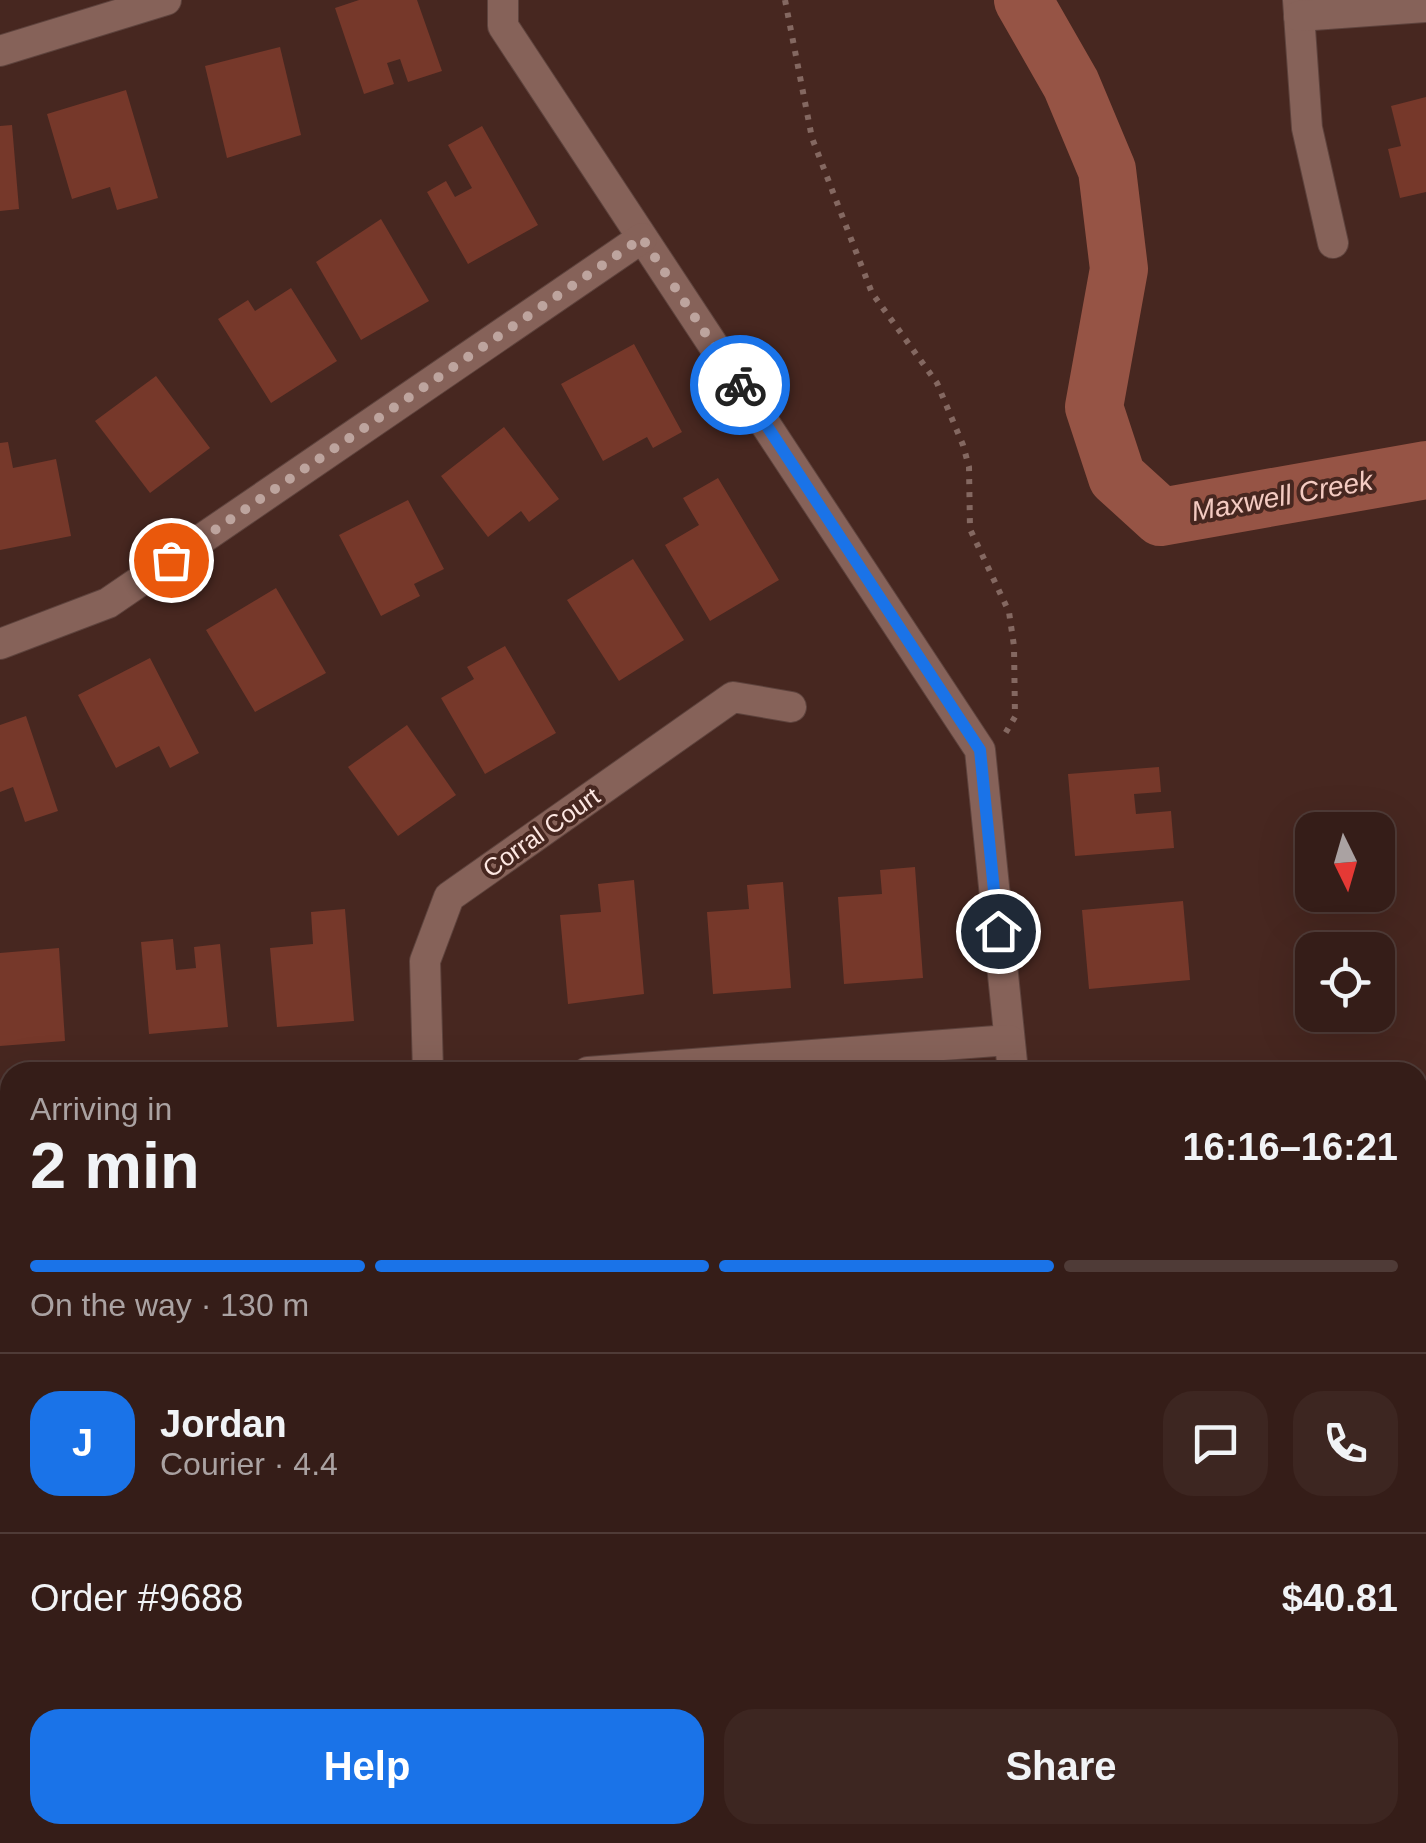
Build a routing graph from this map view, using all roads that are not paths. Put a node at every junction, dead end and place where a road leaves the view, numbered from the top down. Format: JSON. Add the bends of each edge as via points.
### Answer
{"nodes":[{"id":1,"x":166,"y":0,"type":"edge"},
{"id":2,"x":503,"y":0,"type":"edge"},
{"id":3,"x":1426,"y":7,"type":"edge"},
{"id":4,"x":1299,"y":8,"type":"edge"},
{"id":5,"x":0,"y":51,"type":"edge"},
{"id":6,"x":642,"y":238,"type":"junction"},
{"id":7,"x":1334,"y":243,"type":"dead end"},
{"id":8,"x":0,"y":644,"type":"edge"},
{"id":9,"x":791,"y":708,"type":"dead end"},
{"id":10,"x":1009,"y":1040,"type":"junction"},
{"id":11,"x":428,"y":1062,"type":"edge"},
{"id":12,"x":720,"y":1062,"type":"edge"},
{"id":13,"x":1011,"y":1062,"type":"edge"}],
"edges":[{"from":1,"to":5,"type":"street"},
{"from":2,"to":6,"type":"street","via":[[503,26]]},
{"from":3,"to":4,"type":"street"},
{"from":4,"to":7,"type":"street","via":[[1307,128]]},
{"from":6,"to":8,"type":"street","via":[[108,603]]},
{"from":6,"to":10,"type":"street","via":[[980,750]]},
{"from":9,"to":11,"type":"street","name":"Corral Court","via":[[733,697],[449,896],[425,962]]},
{"from":10,"to":12,"type":"street"},
{"from":10,"to":13,"type":"street"}]}
